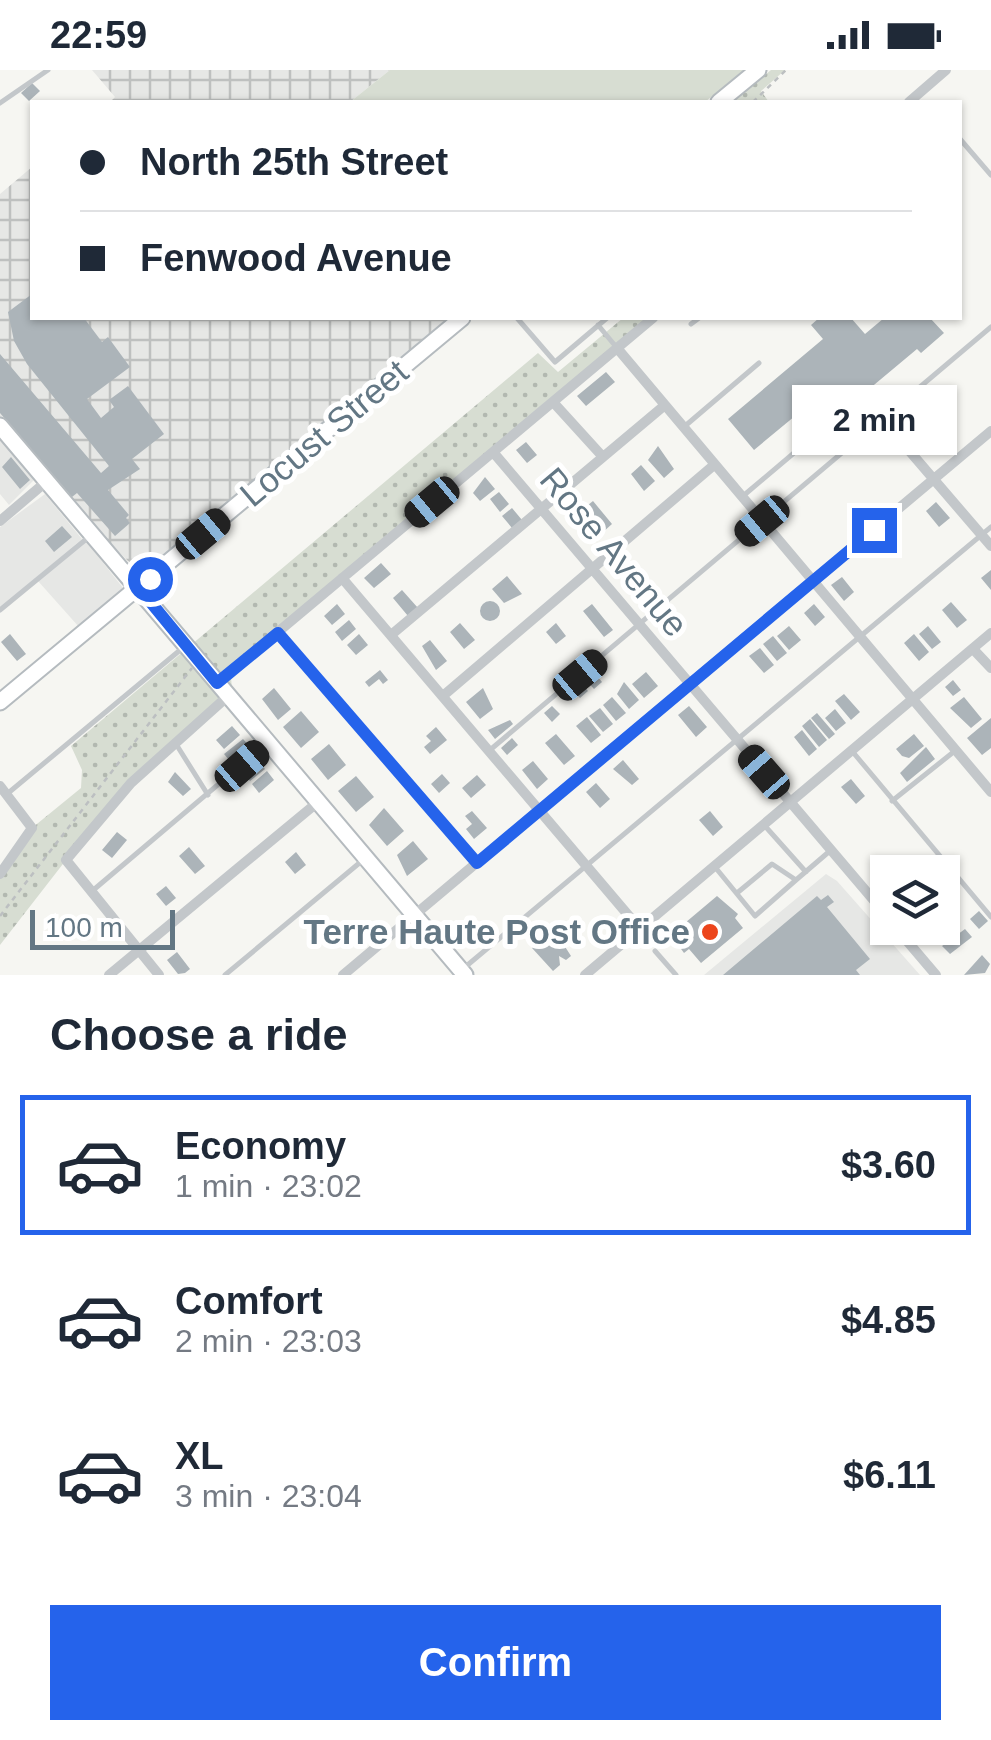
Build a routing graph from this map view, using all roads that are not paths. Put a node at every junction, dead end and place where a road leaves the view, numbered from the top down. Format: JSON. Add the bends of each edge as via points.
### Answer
{"nodes":[{"id":1,"x":48,"y":70,"type":"edge"},
{"id":2,"x":758,"y":70,"type":"edge"},
{"id":3,"x":946,"y":70,"type":"edge"},
{"id":4,"x":920,"y":92,"type":"junction"},
{"id":5,"x":721,"y":100,"type":"edge"},
{"id":6,"x":910,"y":100,"type":"edge"},
{"id":7,"x":927,"y":100,"type":"edge"},
{"id":8,"x":0,"y":103,"type":"edge"},
{"id":9,"x":962,"y":141,"type":"edge"},
{"id":10,"x":991,"y":175,"type":"edge"},
{"id":11,"x":460,"y":320,"type":"edge"},
{"id":12,"x":519,"y":320,"type":"edge"},
{"id":13,"x":604,"y":320,"type":"edge"},
{"id":14,"x":651,"y":320,"type":"edge"},
{"id":15,"x":697,"y":320,"type":"edge"},
{"id":16,"x":692,"y":324,"type":"dead end"},
{"id":17,"x":598,"y":325,"type":"junction"},
{"id":18,"x":991,"y":327,"type":"edge"},
{"id":19,"x":617,"y":348,"type":"junction"},
{"id":20,"x":759,"y":363,"type":"dead end"},
{"id":21,"x":553,"y":402,"type":"junction"},
{"id":22,"x":664,"y":406,"type":"junction"},
{"id":23,"x":882,"y":419,"type":"junction"},
{"id":24,"x":1,"y":428,"type":"edge"},
{"id":25,"x":682,"y":428,"type":"junction"},
{"id":26,"x":991,"y":431,"type":"edge"},
{"id":27,"x":817,"y":448,"type":"dead end"},
{"id":28,"x":493,"y":452,"type":"junction"},
{"id":29,"x":604,"y":457,"type":"junction"},
{"id":30,"x":714,"y":465,"type":"junction"},
{"id":31,"x":934,"y":479,"type":"junction"},
{"id":32,"x":47,"y":481,"type":"junction"},
{"id":33,"x":742,"y":498,"type":"junction"},
{"id":34,"x":542,"y":508,"type":"junction"},
{"id":35,"x":0,"y":520,"type":"edge"},
{"id":36,"x":762,"y":521,"type":"junction"},
{"id":37,"x":986,"y":531,"type":"edge"},
{"id":38,"x":92,"y":534,"type":"junction"},
{"id":39,"x":991,"y":546,"type":"edge"},
{"id":40,"x":594,"y":568,"type":"junction"},
{"id":41,"x":342,"y":578,"type":"junction"},
{"id":42,"x":812,"y":580,"type":"junction"},
{"id":43,"x":139,"y":588,"type":"junction"},
{"id":44,"x":0,"y":610,"type":"edge"},
{"id":45,"x":640,"y":624,"type":"junction"},
{"id":46,"x":991,"y":632,"type":"edge"},
{"id":47,"x":278,"y":633,"type":"junction"},
{"id":48,"x":392,"y":635,"type":"junction"},
{"id":49,"x":861,"y":638,"type":"junction"},
{"id":50,"x":186,"y":645,"type":"junction"},
{"id":51,"x":972,"y":649,"type":"junction"},
{"id":52,"x":991,"y":668,"type":"edge"},
{"id":53,"x":690,"y":684,"type":"junction"},
{"id":54,"x":223,"y":690,"type":"junction"},
{"id":55,"x":444,"y":695,"type":"junction"},
{"id":56,"x":912,"y":698,"type":"junction"},
{"id":57,"x":0,"y":702,"type":"edge"},
{"id":58,"x":174,"y":742,"type":"junction"},
{"id":59,"x":268,"y":742,"type":"junction"},
{"id":60,"x":738,"y":742,"type":"junction"},
{"id":61,"x":490,"y":750,"type":"junction"},
{"id":62,"x":851,"y":750,"type":"junction"},
{"id":63,"x":956,"y":750,"type":"junction"},
{"id":64,"x":4,"y":790,"type":"edge"},
{"id":65,"x":991,"y":792,"type":"edge"},
{"id":66,"x":208,"y":796,"type":"junction"},
{"id":67,"x":892,"y":801,"type":"junction"},
{"id":68,"x":318,"y":802,"type":"junction"},
{"id":69,"x":790,"y":802,"type":"junction"},
{"id":70,"x":540,"y":810,"type":"junction"},
{"id":71,"x":764,"y":824,"type":"junction"},
{"id":72,"x":830,"y":850,"type":"junction"},
{"id":73,"x":365,"y":858,"type":"junction"},
{"id":74,"x":477,"y":863,"type":"junction"},
{"id":75,"x":714,"y":866,"type":"junction"},
{"id":76,"x":588,"y":867,"type":"junction"},
{"id":77,"x":806,"y":872,"type":"junction"},
{"id":78,"x":0,"y":874,"type":"edge"},
{"id":79,"x":796,"y":880,"type":"junction"},
{"id":80,"x":91,"y":892,"type":"junction"},
{"id":81,"x":737,"y":893,"type":"junction"},
{"id":82,"x":870,"y":897,"type":"edge"},
{"id":83,"x":413,"y":916,"type":"junction"},
{"id":84,"x":991,"y":917,"type":"edge"},
{"id":85,"x":640,"y":929,"type":"junction"},
{"id":86,"x":909,"y":945,"type":"edge"},
{"id":87,"x":138,"y":950,"type":"junction"},
{"id":88,"x":655,"y":951,"type":"dead end"},
{"id":89,"x":597,"y":965,"type":"junction"},
{"id":90,"x":460,"y":973,"type":"edge"},
{"id":91,"x":931,"y":973,"type":"edge"},
{"id":92,"x":109,"y":975,"type":"edge"},
{"id":93,"x":159,"y":975,"type":"edge"},
{"id":94,"x":225,"y":975,"type":"edge"},
{"id":95,"x":344,"y":975,"type":"edge"},
{"id":96,"x":585,"y":975,"type":"edge"},
{"id":97,"x":606,"y":975,"type":"edge"},
{"id":98,"x":676,"y":975,"type":"edge"}],
"edges":[{"from":1,"to":8,"type":"lane"},
{"from":2,"to":5,"type":"street"},
{"from":3,"to":4,"type":"street"},
{"from":4,"to":6,"type":"street"},
{"from":4,"to":7,"type":"lane"},
{"from":9,"to":10,"type":"lane"},
{"from":11,"to":43,"type":"street","name":"Locust Street"},
{"from":12,"to":17,"type":"lane","via":[[555,362]]},
{"from":13,"to":17,"type":"lane"},
{"from":14,"to":19,"type":"street"},
{"from":15,"to":16,"type":"lane"},
{"from":17,"to":19,"type":"lane"},
{"from":18,"to":23,"type":"lane"},
{"from":19,"to":21,"type":"street"},
{"from":19,"to":22,"type":"street"},
{"from":20,"to":25,"type":"lane"},
{"from":21,"to":28,"type":"street"},
{"from":21,"to":29,"type":"street"},
{"from":22,"to":25,"type":"street"},
{"from":22,"to":29,"type":"street"},
{"from":23,"to":31,"type":"street"},
{"from":23,"to":36,"type":"lane"},
{"from":24,"to":32,"type":"street"},
{"from":25,"to":30,"type":"street"},
{"from":26,"to":31,"type":"street"},
{"from":27,"to":33,"type":"lane","via":[[801,447]]},
{"from":28,"to":34,"type":"street","name":"Rose Avenue"},
{"from":28,"to":41,"type":"street"},
{"from":29,"to":34,"type":"street"},
{"from":30,"to":33,"type":"street"},
{"from":30,"to":40,"type":"street"},
{"from":31,"to":37,"type":"street"},
{"from":31,"to":42,"type":"street"},
{"from":32,"to":35,"type":"street"},
{"from":32,"to":38,"type":"street"},
{"from":33,"to":36,"type":"street"},
{"from":34,"to":40,"type":"street","name":"Rose Avenue"},
{"from":34,"to":48,"type":"street"},
{"from":36,"to":42,"type":"street"},
{"from":36,"to":45,"type":"lane"},
{"from":37,"to":39,"type":"street"},
{"from":37,"to":49,"type":"lane"},
{"from":38,"to":43,"type":"street"},
{"from":38,"to":44,"type":"lane"},
{"from":40,"to":45,"type":"street","name":"Rose Avenue"},
{"from":40,"to":55,"type":"street"},
{"from":41,"to":47,"type":"street"},
{"from":41,"to":48,"type":"street"},
{"from":42,"to":49,"type":"street"},
{"from":42,"to":53,"type":"street"},
{"from":43,"to":50,"type":"street"},
{"from":43,"to":57,"type":"street","name":"Locust Street"},
{"from":45,"to":53,"type":"street","name":"Rose Avenue"},
{"from":45,"to":61,"type":"lane"},
{"from":46,"to":51,"type":"street"},
{"from":47,"to":54,"type":"street"},
{"from":47,"to":74,"type":"lane"},
{"from":48,"to":55,"type":"street"},
{"from":49,"to":56,"type":"street"},
{"from":49,"to":60,"type":"lane"},
{"from":50,"to":54,"type":"street"},
{"from":50,"to":64,"type":"lane"},
{"from":51,"to":52,"type":"street"},
{"from":51,"to":56,"type":"street"},
{"from":53,"to":60,"type":"street","name":"Rose Avenue"},
{"from":53,"to":70,"type":"street"},
{"from":54,"to":58,"type":"street"},
{"from":54,"to":59,"type":"street"},
{"from":55,"to":61,"type":"street"},
{"from":56,"to":62,"type":"street"},
{"from":56,"to":63,"type":"street"},
{"from":58,"to":66,"type":"lane"},
{"from":58,"to":80,"type":"street","via":[[66,860]]},
{"from":59,"to":66,"type":"lane"},
{"from":59,"to":68,"type":"street"},
{"from":60,"to":69,"type":"street","name":"Rose Avenue"},
{"from":60,"to":76,"type":"lane"},
{"from":61,"to":70,"type":"street"},
{"from":62,"to":67,"type":"lane"},
{"from":62,"to":69,"type":"street"},
{"from":63,"to":65,"type":"street"},
{"from":63,"to":67,"type":"lane"},
{"from":64,"to":78,"type":"street","via":[[32,828]]},
{"from":66,"to":80,"type":"lane"},
{"from":67,"to":84,"type":"lane"},
{"from":68,"to":73,"type":"street"},
{"from":68,"to":87,"type":"street"},
{"from":69,"to":71,"type":"street"},
{"from":69,"to":72,"type":"street","name":"Rose Avenue"},
{"from":70,"to":74,"type":"street"},
{"from":70,"to":76,"type":"street"},
{"from":71,"to":75,"type":"street"},
{"from":71,"to":77,"type":"lane"},
{"from":72,"to":77,"type":"lane"},
{"from":72,"to":82,"type":"street","name":"Rose Avenue"},
{"from":73,"to":83,"type":"street"},
{"from":73,"to":94,"type":"lane"},
{"from":74,"to":83,"type":"street"},
{"from":75,"to":81,"type":"lane"},
{"from":75,"to":85,"type":"street"},
{"from":76,"to":85,"type":"street"},
{"from":76,"to":90,"type":"lane"},
{"from":77,"to":79,"type":"lane"},
{"from":79,"to":81,"type":"lane","via":[[772,864]]},
{"from":79,"to":81,"type":"lane","via":[[755,916]]},
{"from":80,"to":87,"type":"street"},
{"from":83,"to":90,"type":"street"},
{"from":83,"to":95,"type":"street"},
{"from":85,"to":89,"type":"street"},
{"from":86,"to":91,"type":"street"},
{"from":87,"to":92,"type":"street"},
{"from":87,"to":93,"type":"street"},
{"from":88,"to":98,"type":"lane"},
{"from":89,"to":96,"type":"street"},
{"from":89,"to":97,"type":"lane"}]}
